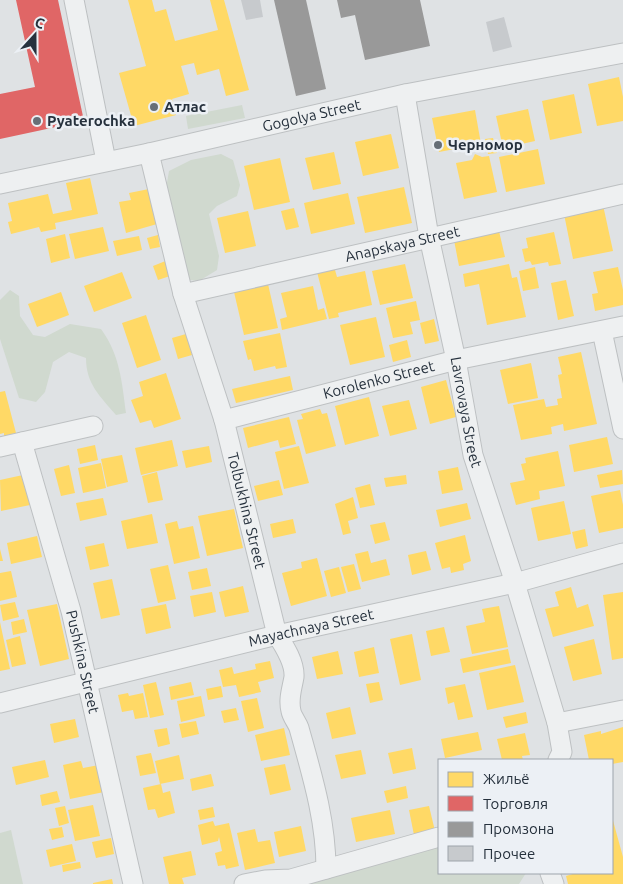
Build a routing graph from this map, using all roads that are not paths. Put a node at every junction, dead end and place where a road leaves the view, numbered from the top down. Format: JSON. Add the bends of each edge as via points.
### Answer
{"nodes":[{"id":1,"x":74,"y":0,"type":"edge"},
{"id":2,"x":623,"y":52,"type":"edge"},
{"id":3,"x":405,"y":94,"type":"junction"},
{"id":4,"x":149,"y":153,"type":"junction"},
{"id":5,"x":106,"y":161,"type":"junction"},
{"id":6,"x":0,"y":184,"type":"edge"},
{"id":7,"x":623,"y":194,"type":"edge"},
{"id":8,"x":429,"y":236,"type":"junction"},
{"id":9,"x":183,"y":294,"type":"junction"},
{"id":10,"x":623,"y":326,"type":"edge"},
{"id":11,"x":602,"y":330,"type":"junction"},
{"id":12,"x":456,"y":360,"type":"junction"},
{"id":13,"x":224,"y":420,"type":"junction"},
{"id":14,"x":93,"y":426,"type":"dead end"},
{"id":15,"x":623,"y":429,"type":"edge"},
{"id":16,"x":22,"y":442,"type":"junction"},
{"id":17,"x":0,"y":447,"type":"edge"},
{"id":18,"x":623,"y":553,"type":"edge"},
{"id":19,"x":515,"y":583,"type":"junction"},
{"id":20,"x":277,"y":635,"type":"junction"},
{"id":21,"x":88,"y":682,"type":"junction"},
{"id":22,"x":0,"y":703,"type":"edge"},
{"id":23,"x":623,"y":710,"type":"edge"},
{"id":24,"x":557,"y":723,"type":"junction"},
{"id":25,"x":558,"y":759,"type":"edge"},
{"id":26,"x":438,"y":837,"type":"edge"},
{"id":27,"x":326,"y":869,"type":"junction"},
{"id":28,"x":133,"y":884,"type":"edge"},
{"id":29,"x":244,"y":884,"type":"edge"}],
"edges":[{"from":1,"to":5,"type":"street"},
{"from":2,"to":3,"type":"street","name":"Gogolya Street"},
{"from":3,"to":4,"type":"street","name":"Gogolya Street"},
{"from":3,"to":8,"type":"street","name":"Lavrovaya Street"},
{"from":4,"to":5,"type":"street","name":"Gogolya Street"},
{"from":4,"to":9,"type":"street","name":"Tolbukhina Street"},
{"from":5,"to":6,"type":"street","name":"Gogolya Street"},
{"from":7,"to":8,"type":"street","name":"Anapskaya Street"},
{"from":8,"to":9,"type":"street","name":"Anapskaya Street"},
{"from":8,"to":12,"type":"street","name":"Lavrovaya Street"},
{"from":9,"to":13,"type":"street","name":"Tolbukhina Street"},
{"from":10,"to":11,"type":"street","name":"Korolenko Street"},
{"from":11,"to":12,"type":"street","name":"Korolenko Street"},
{"from":11,"to":15,"type":"street"},
{"from":12,"to":13,"type":"street","name":"Korolenko Street"},
{"from":12,"to":19,"type":"street","name":"Lavrovaya Street","via":[[473,455]]},
{"from":13,"to":20,"type":"street","name":"Tolbukhina Street"},
{"from":14,"to":16,"type":"street"},
{"from":16,"to":17,"type":"street"},
{"from":16,"to":21,"type":"street","name":"Pushkina Street"},
{"from":18,"to":19,"type":"street","name":"Mayachnaya Street"},
{"from":19,"to":20,"type":"street","name":"Mayachnaya Street"},
{"from":19,"to":24,"type":"street","name":"Lavrovaya Street"},
{"from":20,"to":21,"type":"street","name":"Mayachnaya Street"},
{"from":20,"to":27,"type":"street","name":"Tolbukhina Street","via":[[288,652],[294,675],[291,712],[298,725],[319,803],[326,837]]},
{"from":21,"to":22,"type":"street","name":"Mayachnaya Street"},
{"from":21,"to":28,"type":"street","name":"Pushkina Street"},
{"from":23,"to":24,"type":"street"},
{"from":24,"to":25,"type":"street","name":"Lavrovaya Street","via":[[562,752]]},
{"from":26,"to":27,"type":"street"},
{"from":27,"to":29,"type":"street","via":[[291,879]]}]}
